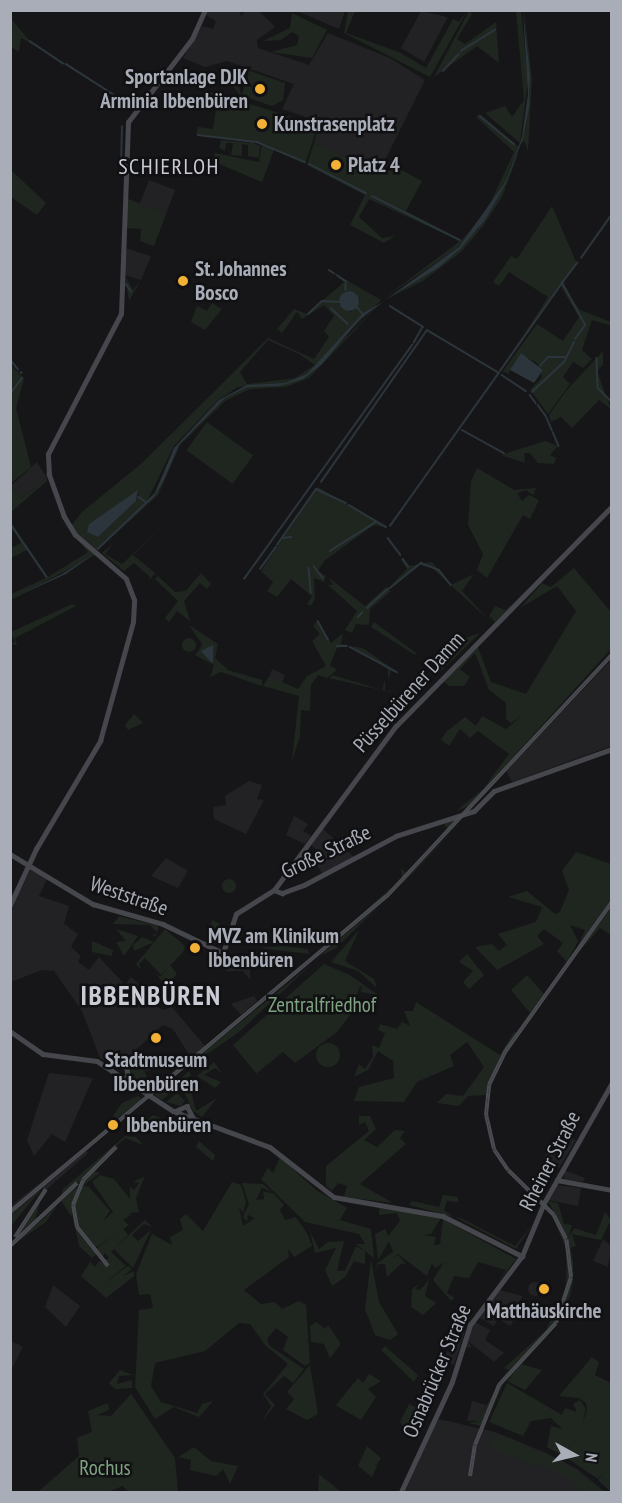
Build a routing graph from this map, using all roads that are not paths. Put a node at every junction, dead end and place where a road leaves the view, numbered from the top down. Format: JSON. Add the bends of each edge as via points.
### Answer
{"nodes":[{"id":1,"x":205,"y":10,"type":"edge"},
{"id":2,"x":612,"y":506,"type":"edge"},
{"id":3,"x":612,"y":749,"type":"edge"},
{"id":4,"x":10,"y":854,"type":"edge"},
{"id":5,"x":28,"y":863,"type":"junction"},
{"id":6,"x":274,"y":890,"type":"junction"},
{"id":7,"x":10,"y":905,"type":"edge"},
{"id":8,"x":223,"y":953,"type":"joint"},
{"id":9,"x":10,"y":1031,"type":"edge"},
{"id":10,"x":126,"y":1063,"type":"dead end"},
{"id":11,"x":129,"y":1083,"type":"junction"},
{"id":12,"x":612,"y":1083,"type":"edge"},
{"id":13,"x":173,"y":1111,"type":"junction"},
{"id":14,"x":194,"y":1119,"type":"junction"},
{"id":15,"x":557,"y":1180,"type":"junction"},
{"id":16,"x":612,"y":1190,"type":"edge"},
{"id":17,"x":526,"y":1246,"type":"junction"},
{"id":18,"x":513,"y":1251,"type":"junction"},
{"id":19,"x":522,"y":1256,"type":"junction"},
{"id":20,"x":401,"y":1492,"type":"edge"}],
"edges":[{"from":1,"to":5,"type":"main road","via":[[192,39],[128,122],[120,318],[49,451],[49,475],[64,518],[130,585],[134,617],[100,741]]},
{"from":2,"to":6,"type":"main road","name":"Püsselbürener Damm","via":[[519,604],[435,681],[372,755]]},
{"from":3,"to":6,"type":"main road","name":"Große Straße","via":[[494,791],[474,811],[396,836],[304,885],[282,893]]},
{"from":4,"to":5,"type":"main road","name":"Weststraße"},
{"from":5,"to":7,"type":"main road"},
{"from":5,"to":8,"type":"main road","name":"Weststraße","via":[[93,904],[163,924]]},
{"from":6,"to":8,"type":"main road","name":"Große Straße","via":[[238,911]]},
{"from":9,"to":11,"type":"main road","via":[[43,1054],[92,1059]]},
{"from":10,"to":11,"type":"main road"},
{"from":11,"to":13,"type":"main road"},
{"from":12,"to":15,"type":"main road","name":"Rheiner Straße"},
{"from":13,"to":14,"type":"main road"},
{"from":13,"to":14,"type":"main road","via":[[187,1106]]},
{"from":14,"to":18,"type":"main road","via":[[270,1147],[334,1197],[442,1216]]},
{"from":15,"to":16,"type":"main road"},
{"from":15,"to":17,"type":"main road","name":"Rheiner Straße"},
{"from":17,"to":18,"type":"main road"},
{"from":17,"to":19,"type":"main road","name":"Rheiner Straße"},
{"from":18,"to":19,"type":"main road"},
{"from":19,"to":20,"type":"main road","name":"Osnabrücker Straße","via":[[470,1326],[452,1382]]}]}
